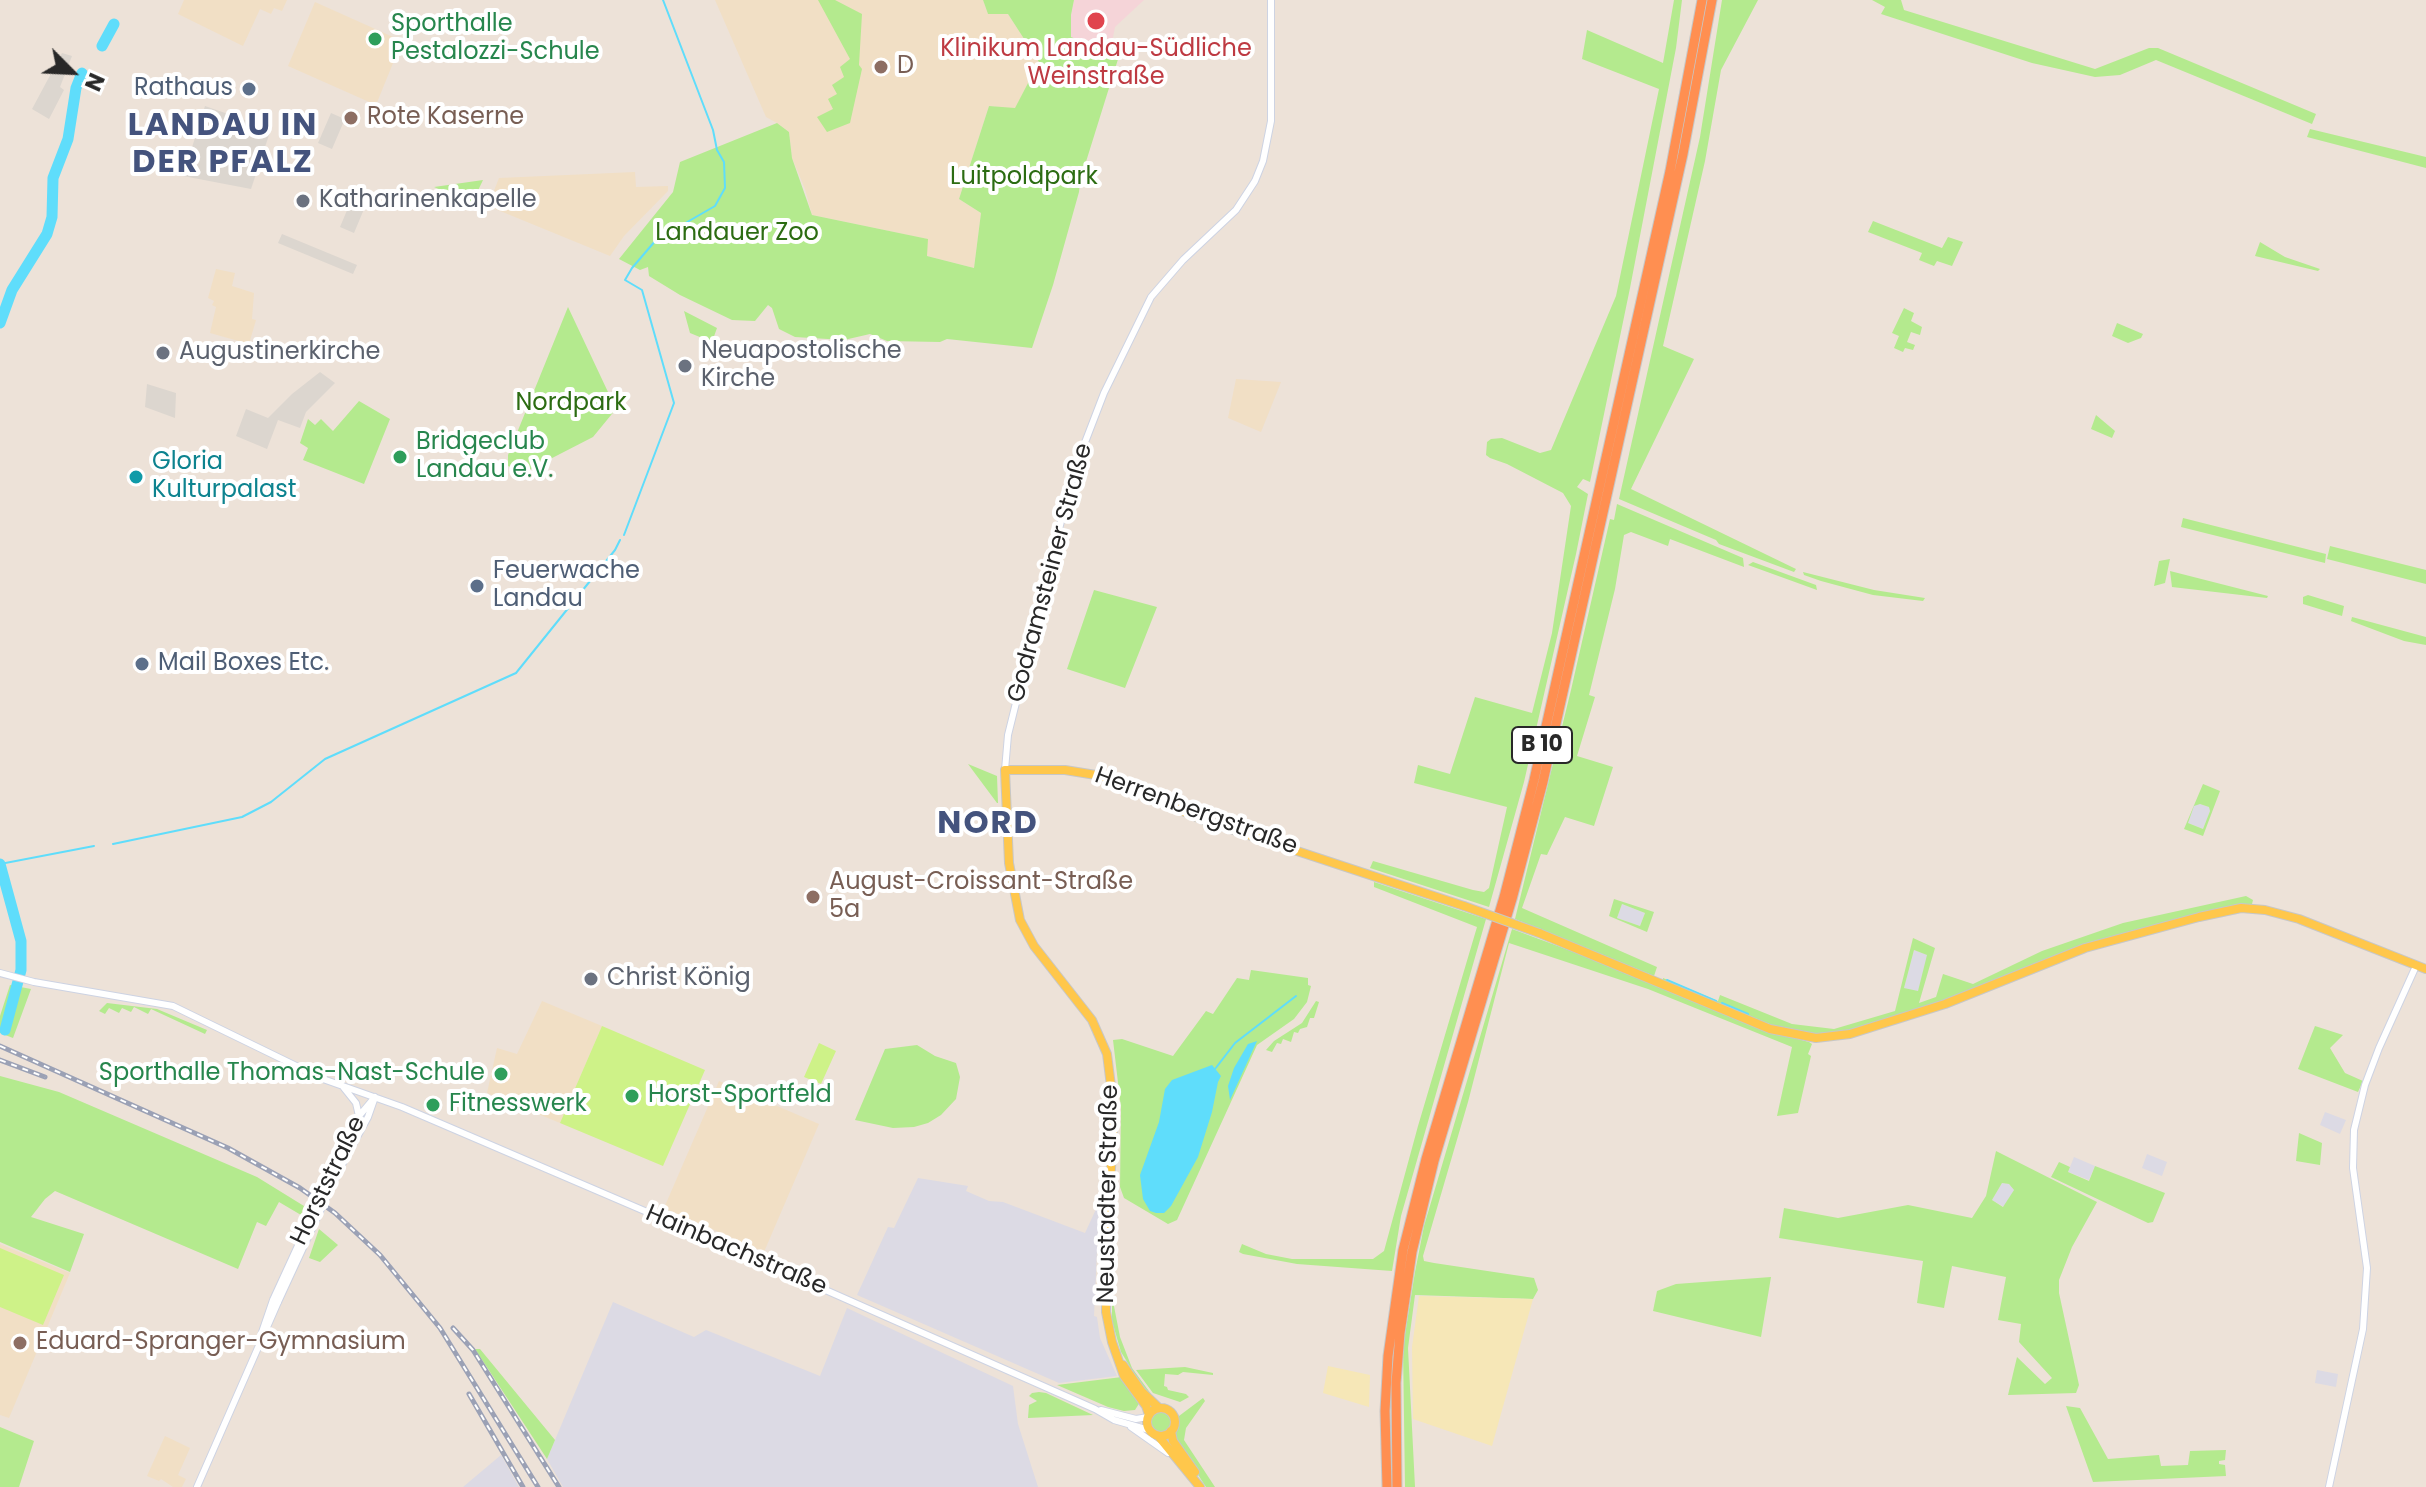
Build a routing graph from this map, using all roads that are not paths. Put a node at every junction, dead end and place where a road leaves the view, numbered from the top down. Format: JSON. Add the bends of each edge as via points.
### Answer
{"nodes":[{"id":1,"x":1271,"y":0,"type":"edge"},
{"id":2,"x":1702,"y":0,"type":"edge"},
{"id":3,"x":1712,"y":0,"type":"edge"},
{"id":4,"x":1005,"y":770,"type":"junction"},
{"id":5,"x":2421,"y":967,"type":"edge"},
{"id":6,"x":0,"y":973,"type":"edge"},
{"id":7,"x":342,"y":1086,"type":"junction"},
{"id":8,"x":375,"y":1097,"type":"junction"},
{"id":9,"x":359,"y":1116,"type":"junction"},
{"id":10,"x":351,"y":1137,"type":"junction"},
{"id":11,"x":1118,"y":1358,"type":"junction"},
{"id":12,"x":1159,"y":1408,"type":"junction"},
{"id":13,"x":1095,"y":1409,"type":"junction"},
{"id":14,"x":1148,"y":1416,"type":"junction"},
{"id":15,"x":1125,"y":1424,"type":"junction"},
{"id":16,"x":1149,"y":1430,"type":"junction"},
{"id":17,"x":1171,"y":1431,"type":"junction"},
{"id":18,"x":1159,"y":1436,"type":"junction"},
{"id":19,"x":197,"y":1487,"type":"edge"},
{"id":20,"x":1200,"y":1487,"type":"edge"},
{"id":21,"x":1387,"y":1487,"type":"edge"},
{"id":22,"x":1397,"y":1487,"type":"edge"},
{"id":23,"x":2329,"y":1487,"type":"edge"}],
"edges":[{"from":1,"to":4,"type":"street","name":"Godramsteiner Straße","via":[[1272,110],[1263,161],[1236,210],[1151,297],[1097,410],[1067,497],[1008,735]]},
{"from":2,"to":21,"type":"highway","number":"B 10","via":[[1670,171],[1534,780],[1406,1238],[1388,1356]]},
{"from":3,"to":22,"type":"highway","number":"B 10","via":[[1679,176],[1543,782],[1412,1252],[1396,1383]]},
{"from":4,"to":5,"type":"main road","name":"Herrenbergstraße","bridge":true,"via":[[1102,776],[1195,818],[1464,906],[1762,1026],[1816,1038],[1850,1034],[1945,1004],[2085,948],[2241,908],[2299,919]]},
{"from":4,"to":11,"type":"main road","name":"Neustadter Straße","via":[[1009,863],[1020,920],[1092,1020],[1107,1054],[1114,1110],[1105,1295]]},
{"from":5,"to":23,"type":"street","via":[[2379,1048],[2353,1141],[2367,1268],[2362,1342]]},
{"from":6,"to":7,"type":"street","name":"Hainbachstraße","via":[[180,1008]]},
{"from":7,"to":8,"type":"street","name":"Hainbachstraße"},
{"from":7,"to":9,"type":"street"},
{"from":8,"to":9,"type":"street","name":"Horststraße"},
{"from":8,"to":10,"type":"street","name":"Horststraße","via":[[368,1117]]},
{"from":8,"to":13,"type":"street","name":"Hainbachstraße"},
{"from":9,"to":10,"type":"street","name":"Horststraße"},
{"from":10,"to":19,"type":"street","name":"Horststraße","bridge":true,"via":[[261,1328],[258,1347]]},
{"from":11,"to":12,"type":"main road","name":"Neustadter Straße"},
{"from":11,"to":14,"type":"main road","name":"Neustadter Straße"},
{"from":12,"to":14,"type":"main road"},
{"from":12,"to":17,"type":"main road","via":[[1174,1417]]},
{"from":13,"to":14,"type":"street","name":"Hainbachstraße","via":[[1136,1419]]},
{"from":13,"to":15,"type":"street","name":"Hainbachstraße"},
{"from":14,"to":16,"type":"main road"},
{"from":15,"to":16,"type":"street","name":"Hainbachstraße"},
{"from":15,"to":20,"type":"street","via":[[1164,1449]]},
{"from":16,"to":18,"type":"main road"},
{"from":17,"to":18,"type":"main road"},
{"from":17,"to":20,"type":"main road"},
{"from":18,"to":20,"type":"main road"}]}
